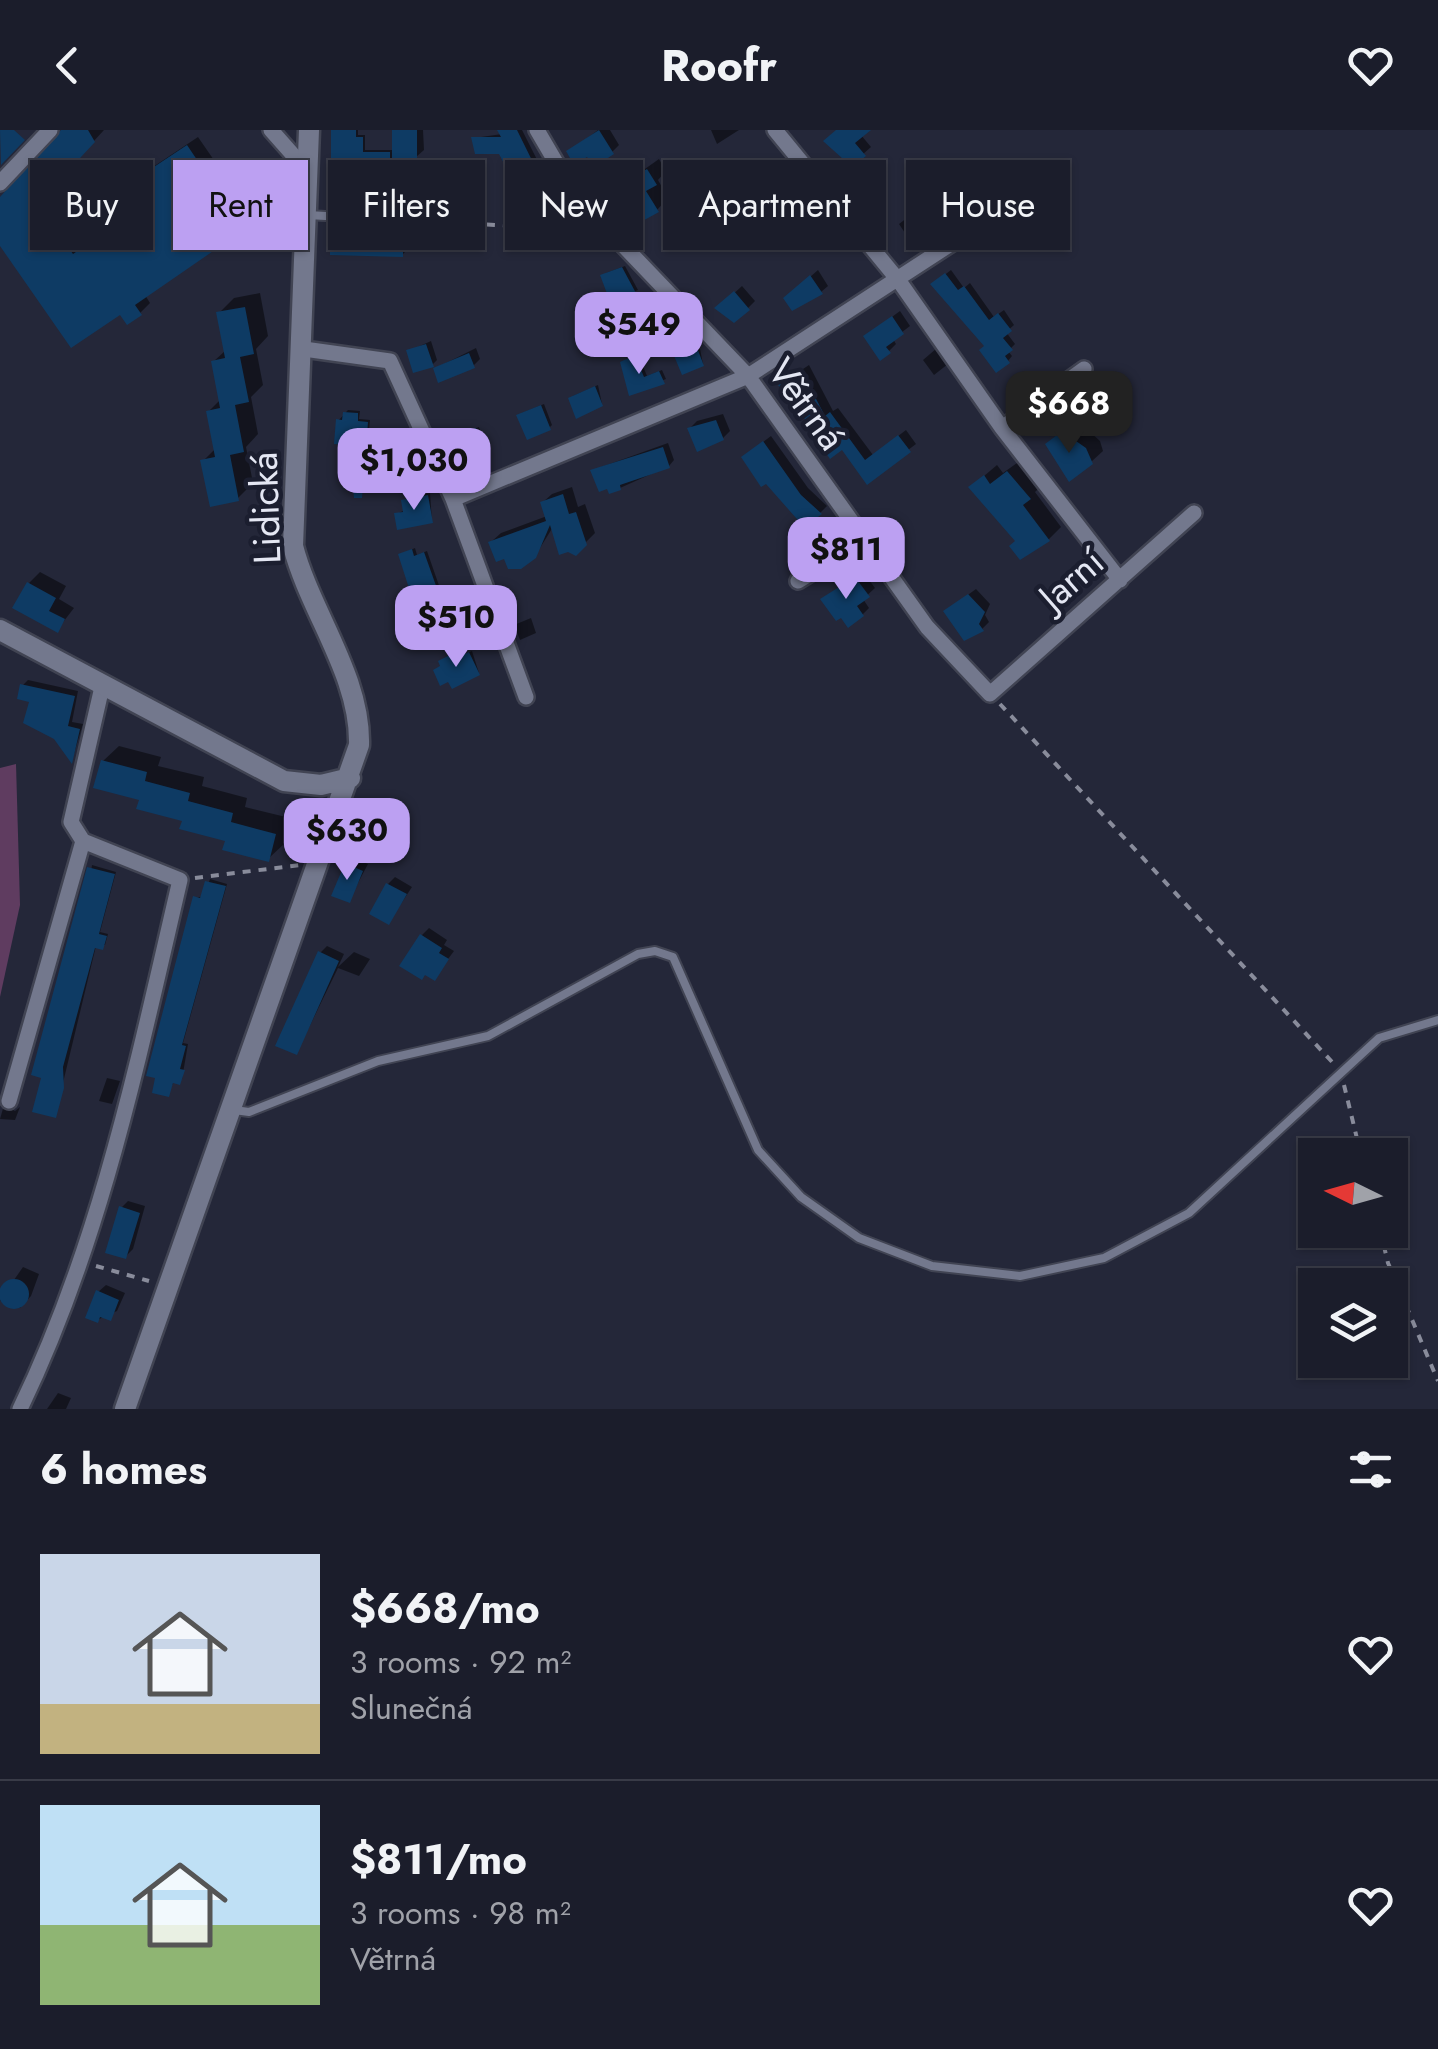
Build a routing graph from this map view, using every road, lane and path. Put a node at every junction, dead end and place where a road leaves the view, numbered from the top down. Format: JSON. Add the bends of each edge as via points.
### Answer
{"nodes":[{"id":1,"x":50,"y":130,"type":"edge"},
{"id":2,"x":271,"y":130,"type":"edge"},
{"id":3,"x":310,"y":130,"type":"edge"},
{"id":4,"x":537,"y":130,"type":"edge"},
{"id":5,"x":783,"y":133,"type":"edge"},
{"id":6,"x":555,"y":160,"type":"edge"},
{"id":7,"x":309,"y":173,"type":"junction"},
{"id":8,"x":0,"y":183,"type":"edge"},
{"id":9,"x":308,"y":215,"type":"joint"},
{"id":10,"x":328,"y":216,"type":"edge"},
{"id":11,"x":307,"y":250,"type":"edge"},
{"id":12,"x":629,"y":250,"type":"edge"},
{"id":13,"x":943,"y":250,"type":"edge"},
{"id":14,"x":898,"y":280,"type":"junction"},
{"id":15,"x":304,"y":350,"type":"junction"},
{"id":16,"x":1084,"y":369,"type":"dead end"},
{"id":17,"x":748,"y":376,"type":"junction"},
{"id":18,"x":1002,"y":428,"type":"junction"},
{"id":19,"x":453,"y":499,"type":"junction"},
{"id":20,"x":1194,"y":513,"type":"dead end"},
{"id":21,"x":865,"y":540,"type":"junction"},
{"id":22,"x":1120,"y":580,"type":"junction"},
{"id":23,"x":798,"y":581,"type":"dead end"},
{"id":24,"x":0,"y":630,"type":"edge"},
{"id":25,"x":102,"y":687,"type":"junction"},
{"id":26,"x":990,"y":694,"type":"junction"},
{"id":27,"x":526,"y":697,"type":"dead end"},
{"id":28,"x":350,"y":778,"type":"junction"},
{"id":29,"x":83,"y":840,"type":"junction"},
{"id":30,"x":320,"y":862,"type":"junction"},
{"id":31,"x":180,"y":880,"type":"junction"},
{"id":32,"x":1438,"y":1020,"type":"edge"},
{"id":33,"x":1341,"y":1072,"type":"junction"},
{"id":34,"x":9,"y":1101,"type":"dead end"},
{"id":35,"x":229,"y":1110,"type":"junction"},
{"id":36,"x":1358,"y":1138,"type":"edge"},
{"id":37,"x":1386,"y":1248,"type":"edge"},
{"id":38,"x":81,"y":1262,"type":"junction"},
{"id":39,"x":168,"y":1286,"type":"junction"},
{"id":40,"x":1438,"y":1381,"type":"edge"},
{"id":41,"x":20,"y":1409,"type":"edge"},
{"id":42,"x":125,"y":1409,"type":"edge"}],
"edges":[{"from":1,"to":8,"type":"street"},
{"from":2,"to":7,"type":"street"},
{"from":3,"to":7,"type":"street","name":"Lidická"},
{"from":4,"to":6,"type":"street","name":"Větrná"},
{"from":5,"to":14,"type":"street"},
{"from":7,"to":9,"type":"street","name":"Lidická"},
{"from":9,"to":10,"type":"lane"},
{"from":11,"to":15,"type":"street","name":"Lidická"},
{"from":12,"to":17,"type":"street","name":"Větrná"},
{"from":13,"to":14,"type":"street"},
{"from":14,"to":17,"type":"street"},
{"from":14,"to":18,"type":"street"},
{"from":15,"to":19,"type":"street","via":[[390,361]]},
{"from":15,"to":28,"type":"street","name":"Lidická","via":[[293,546],[303,586],[360,720]]},
{"from":16,"to":18,"type":"street"},
{"from":17,"to":19,"type":"street"},
{"from":17,"to":21,"type":"street","name":"Větrná"},
{"from":18,"to":22,"type":"street"},
{"from":19,"to":27,"type":"street"},
{"from":20,"to":22,"type":"street","name":"Jarní"},
{"from":21,"to":23,"type":"street"},
{"from":21,"to":26,"type":"street","name":"Větrná","via":[[928,628]]},
{"from":22,"to":26,"type":"street","name":"Jarní"},
{"from":24,"to":25,"type":"street"},
{"from":25,"to":28,"type":"street","via":[[284,781],[321,785]]},
{"from":25,"to":29,"type":"street","via":[[71,808]]},
{"from":26,"to":33,"type":"path"},
{"from":28,"to":30,"type":"street","name":"Lidická"},
{"from":29,"to":31,"type":"street"},
{"from":29,"to":34,"type":"street"},
{"from":30,"to":31,"type":"path"},
{"from":30,"to":35,"type":"street","name":"Lidická"},
{"from":31,"to":38,"type":"street","via":[[126,1110]]},
{"from":32,"to":33,"type":"lane","via":[[1378,1038]]},
{"from":33,"to":35,"type":"lane","via":[[1189,1213],[1104,1258],[1020,1276],[932,1266],[859,1238],[801,1197],[758,1150],[673,957],[656,950],[488,1036],[378,1062],[249,1112]]},
{"from":33,"to":36,"type":"path"},
{"from":35,"to":39,"type":"street","name":"Lidická"},
{"from":37,"to":40,"type":"path"},
{"from":38,"to":39,"type":"path"},
{"from":38,"to":41,"type":"street"},
{"from":39,"to":42,"type":"street","name":"Lidická"}]}
